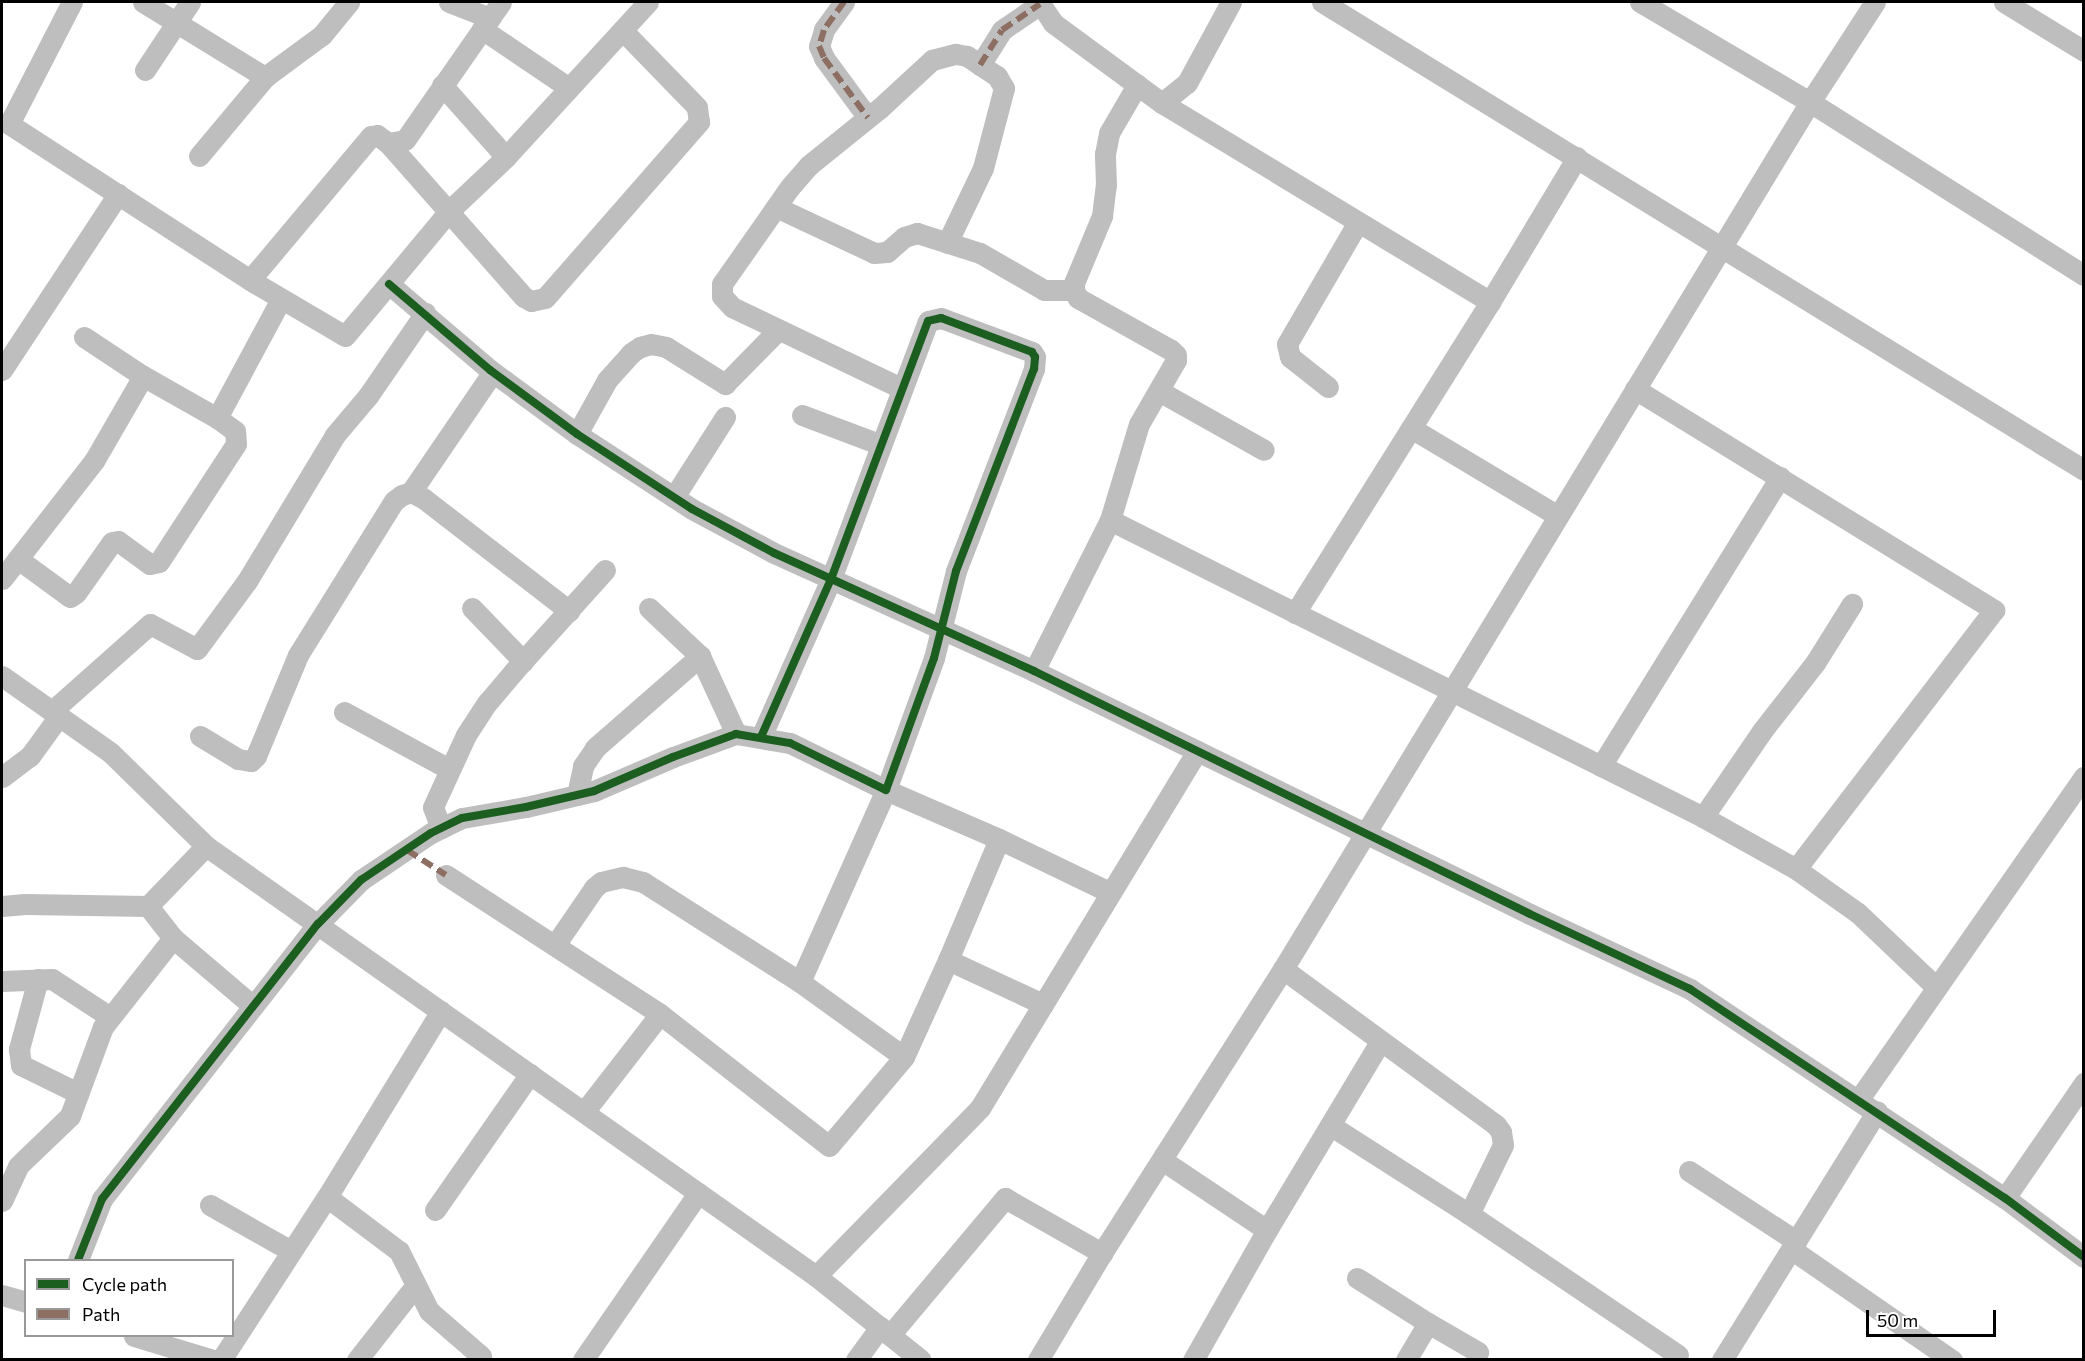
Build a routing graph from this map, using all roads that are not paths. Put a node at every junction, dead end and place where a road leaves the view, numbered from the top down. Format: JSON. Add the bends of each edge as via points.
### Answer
{"nodes":[{"id":1,"x":72,"y":2,"type":"edge"},
{"id":2,"x":143,"y":2,"type":"edge"},
{"id":3,"x":190,"y":2,"type":"edge"},
{"id":4,"x":349,"y":2,"type":"edge"},
{"id":5,"x":449,"y":2,"type":"edge"},
{"id":6,"x":648,"y":2,"type":"edge"},
{"id":7,"x":844,"y":2,"type":"edge"},
{"id":8,"x":1231,"y":2,"type":"edge"},
{"id":9,"x":1322,"y":2,"type":"edge"},
{"id":10,"x":1640,"y":2,"type":"edge"},
{"id":11,"x":1875,"y":2,"type":"edge"},
{"id":12,"x":2004,"y":2,"type":"edge"},
{"id":13,"x":1039,"y":3,"type":"edge"},
{"id":14,"x":491,"y":16,"type":"edge"},
{"id":15,"x":177,"y":23,"type":"junction"},
{"id":16,"x":622,"y":30,"type":"junction"},
{"id":17,"x":2084,"y":51,"type":"edge"},
{"id":18,"x":980,"y":65,"type":"junction"},
{"id":19,"x":145,"y":70,"type":"dead end"},
{"id":20,"x":265,"y":77,"type":"junction"},
{"id":21,"x":442,"y":85,"type":"junction"},
{"id":22,"x":1137,"y":85,"type":"junction"},
{"id":23,"x":569,"y":88,"type":"junction"},
{"id":24,"x":1810,"y":102,"type":"junction"},
{"id":25,"x":1162,"y":103,"type":"junction"},
{"id":26,"x":867,"y":118,"type":"junction"},
{"id":27,"x":4,"y":125,"type":"edge"},
{"id":28,"x":388,"y":143,"type":"junction"},
{"id":29,"x":199,"y":156,"type":"dead end"},
{"id":30,"x":506,"y":157,"type":"junction"},
{"id":31,"x":1577,"y":158,"type":"junction"},
{"id":32,"x":118,"y":194,"type":"junction"},
{"id":33,"x":776,"y":207,"type":"junction"},
{"id":34,"x":450,"y":210,"type":"junction"},
{"id":35,"x":1358,"y":222,"type":"junction"},
{"id":36,"x":947,"y":243,"type":"junction"},
{"id":37,"x":1722,"y":246,"type":"junction"},
{"id":38,"x":2084,"y":275,"type":"edge"},
{"id":39,"x":250,"y":280,"type":"junction"},
{"id":40,"x":389,"y":284,"type":"junction"},
{"id":41,"x":1074,"y":290,"type":"junction"},
{"id":42,"x":281,"y":299,"type":"junction"},
{"id":43,"x":1490,"y":302,"type":"junction"},
{"id":44,"x":425,"y":313,"type":"junction"},
{"id":45,"x":778,"y":330,"type":"junction"},
{"id":46,"x":84,"y":337,"type":"dead end"},
{"id":47,"x":2,"y":370,"type":"edge"},
{"id":48,"x":493,"y":372,"type":"junction"},
{"id":49,"x":143,"y":376,"type":"junction"},
{"id":50,"x":1328,"y":387,"type":"dead end"},
{"id":51,"x":901,"y":388,"type":"junction"},
{"id":52,"x":1635,"y":389,"type":"junction"},
{"id":53,"x":1159,"y":391,"type":"junction"},
{"id":54,"x":802,"y":415,"type":"dead end"},
{"id":55,"x":217,"y":417,"type":"junction"},
{"id":56,"x":725,"y":417,"type":"dead end"},
{"id":57,"x":1411,"y":428,"type":"junction"},
{"id":58,"x":577,"y":434,"type":"junction"},
{"id":59,"x":879,"y":444,"type":"junction"},
{"id":60,"x":1264,"y":450,"type":"dead end"},
{"id":61,"x":2084,"y":470,"type":"edge"},
{"id":62,"x":1780,"y":477,"type":"junction"},
{"id":63,"x":411,"y":492,"type":"junction"},
{"id":64,"x":674,"y":497,"type":"junction"},
{"id":65,"x":1558,"y":516,"type":"junction"},
{"id":66,"x":1110,"y":520,"type":"junction"},
{"id":67,"x":18,"y":559,"type":"junction"},
{"id":68,"x":605,"y":570,"type":"dead end"},
{"id":69,"x":2,"y":579,"type":"edge"},
{"id":70,"x":831,"y":579,"type":"junction"},
{"id":71,"x":1852,"y":604,"type":"dead end"},
{"id":72,"x":471,"y":608,"type":"dead end"},
{"id":73,"x":649,"y":608,"type":"dead end"},
{"id":74,"x":569,"y":611,"type":"junction"},
{"id":75,"x":1295,"y":613,"type":"junction"},
{"id":76,"x":941,"y":630,"type":"junction"},
{"id":77,"x":700,"y":656,"type":"junction"},
{"id":78,"x":523,"y":661,"type":"junction"},
{"id":79,"x":1034,"y":671,"type":"junction"},
{"id":80,"x":2,"y":676,"type":"edge"},
{"id":81,"x":1451,"y":691,"type":"junction"},
{"id":82,"x":344,"y":712,"type":"dead end"},
{"id":83,"x":56,"y":714,"type":"junction"},
{"id":84,"x":736,"y":734,"type":"junction"},
{"id":85,"x":200,"y":736,"type":"dead end"},
{"id":86,"x":761,"y":737,"type":"junction"},
{"id":87,"x":1197,"y":751,"type":"junction"},
{"id":88,"x":1601,"y":766,"type":"junction"},
{"id":89,"x":449,"y":769,"type":"junction"},
{"id":90,"x":2,"y":777,"type":"edge"},
{"id":91,"x":2084,"y":777,"type":"edge"},
{"id":92,"x":886,"y":790,"type":"junction"},
{"id":93,"x":577,"y":795,"type":"junction"},
{"id":94,"x":1703,"y":817,"type":"junction"},
{"id":95,"x":441,"y":828,"type":"junction"},
{"id":96,"x":1365,"y":833,"type":"junction"},
{"id":97,"x":999,"y":839,"type":"junction"},
{"id":98,"x":206,"y":846,"type":"junction"},
{"id":99,"x":1796,"y":869,"type":"junction"},
{"id":100,"x":446,"y":875,"type":"dead end"},
{"id":101,"x":1111,"y":893,"type":"junction"},
{"id":102,"x":2,"y":906,"type":"edge"},
{"id":103,"x":148,"y":906,"type":"junction"},
{"id":104,"x":318,"y":924,"type":"junction"},
{"id":105,"x":172,"y":938,"type":"junction"},
{"id":106,"x":555,"y":945,"type":"junction"},
{"id":107,"x":948,"y":960,"type":"junction"},
{"id":108,"x":1283,"y":969,"type":"junction"},
{"id":109,"x":38,"y":979,"type":"junction"},
{"id":110,"x":2,"y":981,"type":"edge"},
{"id":111,"x":800,"y":982,"type":"junction"},
{"id":112,"x":1936,"y":987,"type":"junction"},
{"id":113,"x":1043,"y":1004,"type":"junction"},
{"id":114,"x":253,"y":1006,"type":"junction"},
{"id":115,"x":441,"y":1011,"type":"junction"},
{"id":116,"x":660,"y":1014,"type":"junction"},
{"id":117,"x":110,"y":1017,"type":"junction"},
{"id":118,"x":1380,"y":1042,"type":"junction"},
{"id":119,"x":904,"y":1057,"type":"junction"},
{"id":120,"x":530,"y":1074,"type":"junction"},
{"id":121,"x":2084,"y":1083,"type":"edge"},
{"id":122,"x":78,"y":1093,"type":"junction"},
{"id":123,"x":1859,"y":1099,"type":"junction"},
{"id":124,"x":1877,"y":1111,"type":"junction"},
{"id":125,"x":584,"y":1112,"type":"junction"},
{"id":126,"x":1330,"y":1125,"type":"junction"},
{"id":127,"x":1161,"y":1160,"type":"junction"},
{"id":128,"x":10,"y":1162,"type":"edge"},
{"id":129,"x":1689,"y":1170,"type":"dead end"},
{"id":130,"x":698,"y":1193,"type":"junction"},
{"id":131,"x":327,"y":1197,"type":"junction"},
{"id":132,"x":2005,"y":1197,"type":"junction"},
{"id":133,"x":2,"y":1201,"type":"edge"},
{"id":134,"x":210,"y":1205,"type":"dead end"},
{"id":135,"x":435,"y":1210,"type":"dead end"},
{"id":136,"x":1470,"y":1214,"type":"junction"},
{"id":137,"x":1267,"y":1230,"type":"junction"},
{"id":138,"x":1793,"y":1245,"type":"junction"},
{"id":139,"x":291,"y":1251,"type":"junction"},
{"id":140,"x":1102,"y":1253,"type":"junction"},
{"id":141,"x":2084,"y":1257,"type":"edge"},
{"id":142,"x":78,"y":1259,"type":"edge"},
{"id":143,"x":816,"y":1276,"type":"junction"},
{"id":144,"x":1357,"y":1278,"type":"dead end"},
{"id":145,"x":416,"y":1285,"type":"junction"},
{"id":146,"x":2,"y":1295,"type":"edge"},
{"id":147,"x":24,"y":1301,"type":"edge"},
{"id":148,"x":1428,"y":1323,"type":"junction"},
{"id":149,"x":885,"y":1331,"type":"junction"},
{"id":150,"x":141,"y":1337,"type":"edge"},
{"id":151,"x":1478,"y":1352,"type":"dead end"},
{"id":152,"x":1678,"y":1355,"type":"dead end"},
{"id":153,"x":481,"y":1356,"type":"dead end"},
{"id":154,"x":213,"y":1359,"type":"edge"},
{"id":155,"x":221,"y":1359,"type":"edge"},
{"id":156,"x":357,"y":1359,"type":"edge"},
{"id":157,"x":583,"y":1359,"type":"edge"},
{"id":158,"x":856,"y":1359,"type":"edge"},
{"id":159,"x":921,"y":1359,"type":"edge"},
{"id":160,"x":1038,"y":1359,"type":"edge"},
{"id":161,"x":1193,"y":1359,"type":"edge"},
{"id":162,"x":1406,"y":1359,"type":"edge"},
{"id":163,"x":1722,"y":1359,"type":"edge"},
{"id":164,"x":1952,"y":1359,"type":"edge"}],
"edges":[{"from":1,"to":27,"type":"street"},
{"from":2,"to":15,"type":"street"},
{"from":3,"to":15,"type":"street"},
{"from":4,"to":20,"type":"street","via":[[322,34]]},
{"from":5,"to":14,"type":"street"},
{"from":6,"to":16,"type":"street"},
{"from":7,"to":26,"type":"street","via":[[824,30],[819,46]]},
{"from":8,"to":25,"type":"street","via":[[1187,83]]},
{"from":9,"to":31,"type":"street"},
{"from":10,"to":24,"type":"street"},
{"from":11,"to":24,"type":"street"},
{"from":12,"to":17,"type":"street"},
{"from":13,"to":18,"type":"street","via":[[1002,30]]},
{"from":13,"to":22,"type":"street","via":[[1053,23]]},
{"from":14,"to":21,"type":"street"},
{"from":14,"to":23,"type":"street"},
{"from":15,"to":19,"type":"street"},
{"from":15,"to":20,"type":"street"},
{"from":16,"to":23,"type":"street"},
{"from":16,"to":34,"type":"street","via":[[697,107],[699,122],[552,292],[537,302],[524,297]]},
{"from":18,"to":26,"type":"street","via":[[967,56],[955,54],[932,60]]},
{"from":18,"to":36,"type":"street","via":[[1001,79],[1003,93],[983,168]]},
{"from":20,"to":29,"type":"street"},
{"from":21,"to":28,"type":"street","via":[[405,141]]},
{"from":21,"to":30,"type":"street"},
{"from":22,"to":25,"type":"street"},
{"from":22,"to":41,"type":"street","via":[[1109,133],[1102,216]]},
{"from":23,"to":30,"type":"street"},
{"from":24,"to":37,"type":"street"},
{"from":24,"to":38,"type":"street"},
{"from":25,"to":35,"type":"street"},
{"from":26,"to":33,"type":"street","via":[[808,166]]},
{"from":27,"to":32,"type":"street"},
{"from":28,"to":34,"type":"street"},
{"from":28,"to":39,"type":"street","via":[[377,135],[367,140]]},
{"from":30,"to":34,"type":"street"},
{"from":31,"to":37,"type":"street"},
{"from":31,"to":43,"type":"street"},
{"from":32,"to":39,"type":"street"},
{"from":32,"to":47,"type":"street"},
{"from":33,"to":36,"type":"street","via":[[874,253],[887,252],[911,234]]},
{"from":33,"to":45,"type":"street","via":[[727,275],[721,290],[732,307]]},
{"from":34,"to":40,"type":"street"},
{"from":35,"to":43,"type":"street"},
{"from":35,"to":50,"type":"street","via":[[1287,344],[1290,357]]},
{"from":36,"to":41,"type":"street","via":[[980,253],[1044,290]]},
{"from":37,"to":52,"type":"street"},
{"from":37,"to":61,"type":"street"},
{"from":39,"to":42,"type":"street"},
{"from":40,"to":42,"type":"street","via":[[345,336]]},
{"from":40,"to":44,"type":"street"},
{"from":41,"to":53,"type":"street","via":[[1078,298],[1174,352],[1174,366]]},
{"from":42,"to":55,"type":"street"},
{"from":43,"to":57,"type":"street"},
{"from":44,"to":48,"type":"street"},
{"from":44,"to":83,"type":"street","via":[[335,435],[247,581],[197,649],[150,624]]},
{"from":45,"to":51,"type":"street"},
{"from":45,"to":58,"type":"street","via":[[725,384],[666,347],[640,347],[607,380]]},
{"from":46,"to":49,"type":"street"},
{"from":48,"to":58,"type":"street"},
{"from":48,"to":63,"type":"street"},
{"from":49,"to":55,"type":"street"},
{"from":49,"to":67,"type":"street","via":[[94,461]]},
{"from":51,"to":59,"type":"street"},
{"from":51,"to":76,"type":"street","via":[[925,326],[936,318],[1027,349],[1035,357],[1034,369],[956,571]]},
{"from":52,"to":62,"type":"street"},
{"from":52,"to":65,"type":"street"},
{"from":53,"to":60,"type":"street"},
{"from":53,"to":66,"type":"street","via":[[1131,445]]},
{"from":54,"to":59,"type":"street"},
{"from":55,"to":67,"type":"street","via":[[235,431],[236,444],[159,562],[150,564],[118,541],[112,542],[70,597]]},
{"from":56,"to":64,"type":"street"},
{"from":57,"to":65,"type":"street"},
{"from":57,"to":75,"type":"street"},
{"from":58,"to":64,"type":"street"},
{"from":59,"to":70,"type":"street"},
{"from":62,"to":88,"type":"street"},
{"from":62,"to":99,"type":"street","via":[[1995,610]]},
{"from":63,"to":74,"type":"street"},
{"from":63,"to":85,"type":"street","via":[[394,501],[298,656],[256,756],[251,761],[238,759]]},
{"from":64,"to":70,"type":"street","via":[[774,553]]},
{"from":65,"to":81,"type":"street"},
{"from":66,"to":75,"type":"street"},
{"from":66,"to":79,"type":"street"},
{"from":67,"to":69,"type":"street"},
{"from":68,"to":74,"type":"street"},
{"from":70,"to":76,"type":"street"},
{"from":70,"to":86,"type":"street"},
{"from":71,"to":94,"type":"street","via":[[1815,663]]},
{"from":72,"to":78,"type":"street"},
{"from":73,"to":77,"type":"street"},
{"from":74,"to":78,"type":"street"},
{"from":75,"to":81,"type":"street"},
{"from":76,"to":79,"type":"street"},
{"from":76,"to":92,"type":"street"},
{"from":77,"to":84,"type":"street"},
{"from":77,"to":93,"type":"street","via":[[595,748],[583,766]]},
{"from":78,"to":89,"type":"street","via":[[487,703]]},
{"from":79,"to":87,"type":"street"},
{"from":80,"to":83,"type":"street"},
{"from":81,"to":88,"type":"street"},
{"from":81,"to":96,"type":"street"},
{"from":82,"to":89,"type":"street"},
{"from":83,"to":90,"type":"street","via":[[30,756]]},
{"from":83,"to":98,"type":"street","via":[[111,753]]},
{"from":84,"to":86,"type":"street"},
{"from":84,"to":93,"type":"street"},
{"from":86,"to":92,"type":"street","via":[[790,743]]},
{"from":87,"to":96,"type":"street"},
{"from":87,"to":101,"type":"street"},
{"from":88,"to":94,"type":"street"},
{"from":89,"to":95,"type":"street","via":[[433,807]]},
{"from":91,"to":112,"type":"street"},
{"from":92,"to":97,"type":"street"},
{"from":92,"to":111,"type":"street"},
{"from":93,"to":95,"type":"street","via":[[462,819]]},
{"from":94,"to":99,"type":"street"},
{"from":95,"to":104,"type":"street","via":[[361,880]]},
{"from":96,"to":108,"type":"street"},
{"from":96,"to":123,"type":"street","via":[[1690,989]]},
{"from":97,"to":101,"type":"street"},
{"from":97,"to":107,"type":"street"},
{"from":98,"to":103,"type":"street"},
{"from":98,"to":104,"type":"street"},
{"from":99,"to":112,"type":"street","via":[[1858,914]]},
{"from":100,"to":106,"type":"street"},
{"from":101,"to":113,"type":"street"},
{"from":102,"to":103,"type":"street"},
{"from":103,"to":105,"type":"street"},
{"from":104,"to":114,"type":"street"},
{"from":104,"to":115,"type":"street"},
{"from":105,"to":114,"type":"street"},
{"from":105,"to":117,"type":"street"},
{"from":106,"to":111,"type":"street","via":[[594,888],[601,882],[623,877],[652,888]]},
{"from":106,"to":116,"type":"street"},
{"from":107,"to":113,"type":"street"},
{"from":107,"to":119,"type":"street"},
{"from":108,"to":118,"type":"street"},
{"from":108,"to":127,"type":"street"},
{"from":109,"to":110,"type":"street"},
{"from":109,"to":117,"type":"street","via":[[63,984]]},
{"from":109,"to":122,"type":"street","via":[[19,1049],[21,1065]]},
{"from":111,"to":119,"type":"street"},
{"from":112,"to":123,"type":"street"},
{"from":113,"to":143,"type":"street","via":[[980,1108]]},
{"from":114,"to":142,"type":"street","via":[[102,1199]]},
{"from":115,"to":120,"type":"street"},
{"from":115,"to":131,"type":"street"},
{"from":116,"to":119,"type":"street","via":[[829,1146]]},
{"from":116,"to":125,"type":"street"},
{"from":117,"to":122,"type":"street"},
{"from":118,"to":126,"type":"street"},
{"from":118,"to":136,"type":"street","via":[[1501,1132],[1502,1151]]},
{"from":120,"to":125,"type":"street"},
{"from":120,"to":135,"type":"street"},
{"from":121,"to":132,"type":"street"},
{"from":122,"to":128,"type":"street","via":[[70,1116]]},
{"from":123,"to":124,"type":"street"},
{"from":124,"to":132,"type":"street"},
{"from":124,"to":138,"type":"street"},
{"from":125,"to":130,"type":"street"},
{"from":126,"to":136,"type":"street"},
{"from":126,"to":137,"type":"street"},
{"from":127,"to":137,"type":"street"},
{"from":127,"to":140,"type":"street"},
{"from":128,"to":133,"type":"street"},
{"from":129,"to":138,"type":"street"},
{"from":130,"to":143,"type":"street"},
{"from":130,"to":157,"type":"street"},
{"from":131,"to":139,"type":"street"},
{"from":131,"to":145,"type":"street","via":[[399,1251]]},
{"from":132,"to":141,"type":"street"},
{"from":134,"to":139,"type":"street"},
{"from":136,"to":152,"type":"street"},
{"from":137,"to":161,"type":"street"},
{"from":138,"to":163,"type":"street"},
{"from":138,"to":164,"type":"street"},
{"from":139,"to":155,"type":"street"},
{"from":140,"to":149,"type":"street","via":[[1005,1198]]},
{"from":140,"to":160,"type":"street"},
{"from":143,"to":149,"type":"street"},
{"from":144,"to":148,"type":"street"},
{"from":145,"to":153,"type":"street","via":[[429,1311]]},
{"from":145,"to":156,"type":"street"},
{"from":146,"to":147,"type":"street"},
{"from":148,"to":151,"type":"street"},
{"from":148,"to":162,"type":"street"},
{"from":149,"to":158,"type":"street"},
{"from":149,"to":159,"type":"street"},
{"from":150,"to":154,"type":"street"}]}
